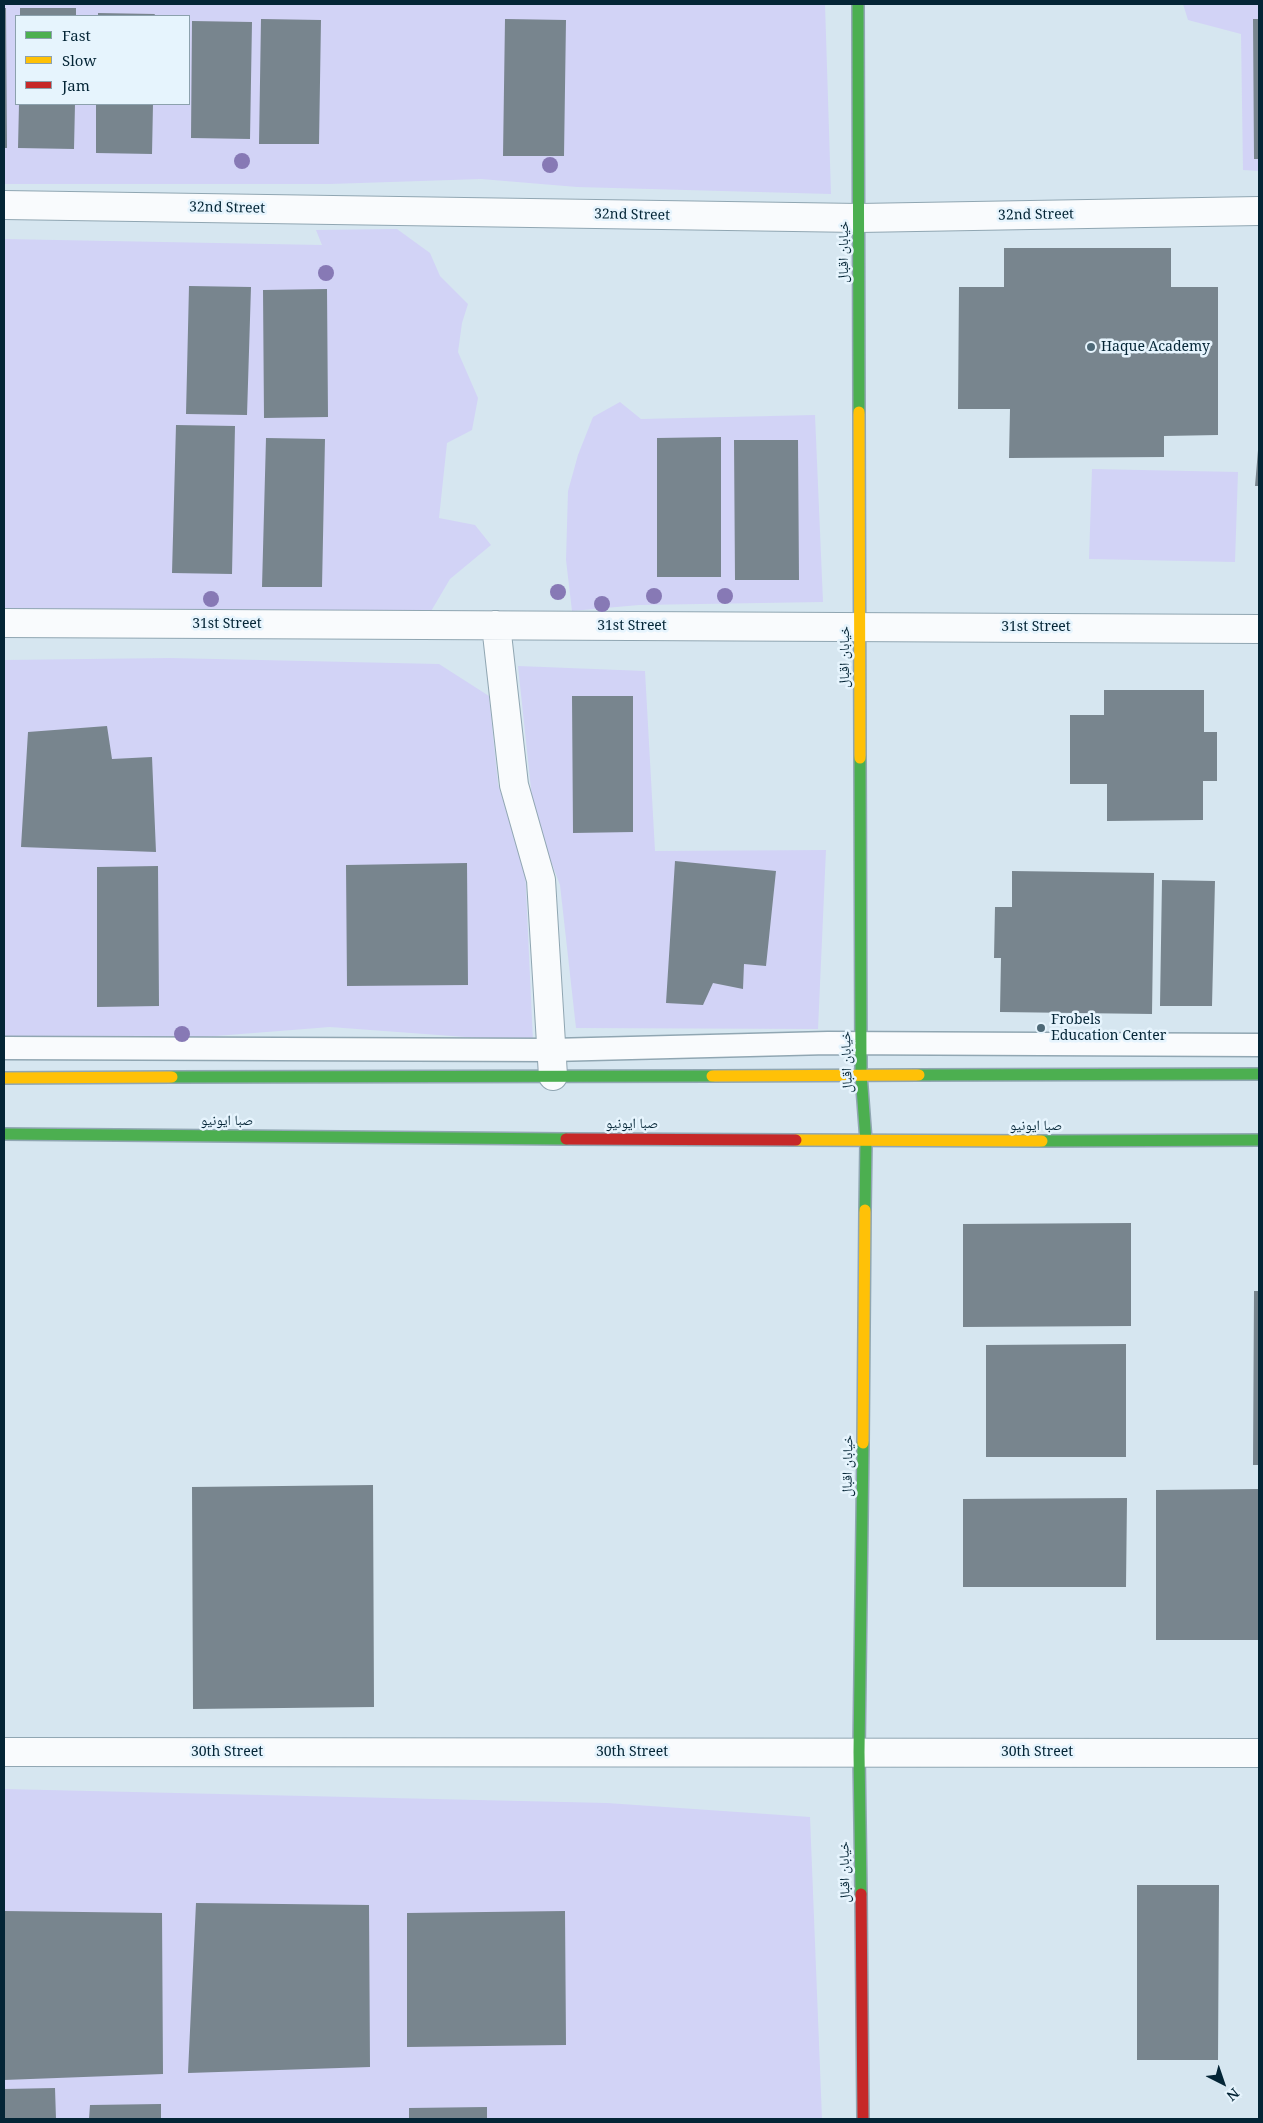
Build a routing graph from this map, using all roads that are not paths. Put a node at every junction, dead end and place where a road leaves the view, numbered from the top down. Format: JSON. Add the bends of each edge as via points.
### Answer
{"nodes":[{"id":1,"x":858,"y":4,"type":"edge"},
{"id":2,"x":4,"y":205,"type":"edge"},
{"id":3,"x":1259,"y":211,"type":"edge"},
{"id":4,"x":859,"y":218,"type":"junction"},
{"id":5,"x":4,"y":623,"type":"edge"},
{"id":6,"x":496,"y":625,"type":"junction"},
{"id":7,"x":860,"y":626,"type":"junction"},
{"id":8,"x":1259,"y":629,"type":"edge"},
{"id":9,"x":861,"y":1043,"type":"junction"},
{"id":10,"x":1259,"y":1045,"type":"edge"},
{"id":11,"x":4,"y":1048,"type":"edge"},
{"id":12,"x":552,"y":1063,"type":"junction"},
{"id":13,"x":861,"y":1074,"type":"junction"},
{"id":14,"x":1259,"y":1074,"type":"edge"},
{"id":15,"x":4,"y":1078,"type":"edge"},
{"id":16,"x":4,"y":1134,"type":"edge"},
{"id":17,"x":1259,"y":1140,"type":"edge"},
{"id":18,"x":866,"y":1141,"type":"junction"},
{"id":19,"x":4,"y":1752,"type":"edge"},
{"id":20,"x":859,"y":1752,"type":"junction"},
{"id":21,"x":1259,"y":1753,"type":"edge"},
{"id":22,"x":863,"y":2119,"type":"edge"}],
"edges":[{"from":1,"to":4,"type":"main road","name":"خیابان اقبال"},
{"from":2,"to":4,"type":"street","name":"32nd Street"},
{"from":3,"to":4,"type":"street","name":"32nd Street"},
{"from":4,"to":7,"type":"main road","name":"خیابان اقبال"},
{"from":5,"to":6,"type":"street","name":"31st Street"},
{"from":6,"to":7,"type":"street","name":"31st Street"},
{"from":6,"to":12,"type":"street","via":[[514,785],[541,880]]},
{"from":7,"to":8,"type":"street","name":"31st Street"},
{"from":7,"to":9,"type":"main road","name":"خیابان اقبال"},
{"from":9,"to":10,"type":"lane"},
{"from":9,"to":12,"type":"lane"},
{"from":9,"to":13,"type":"main road","name":"خیابان اقبال"},
{"from":11,"to":12,"type":"lane"},
{"from":12,"to":13,"type":"main road"},
{"from":12,"to":15,"type":"main road"},
{"from":13,"to":14,"type":"main road"},
{"from":13,"to":18,"type":"main road","name":"خیابان اقبال"},
{"from":16,"to":18,"type":"main road","name":"صبا ایونیو"},
{"from":17,"to":18,"type":"main road","name":"صبا ایونیو"},
{"from":18,"to":20,"type":"main road","name":"خیابان اقبال"},
{"from":19,"to":20,"type":"street","name":"30th Street"},
{"from":20,"to":21,"type":"street","name":"30th Street"},
{"from":20,"to":22,"type":"main road","name":"خیابان اقبال"}]}
